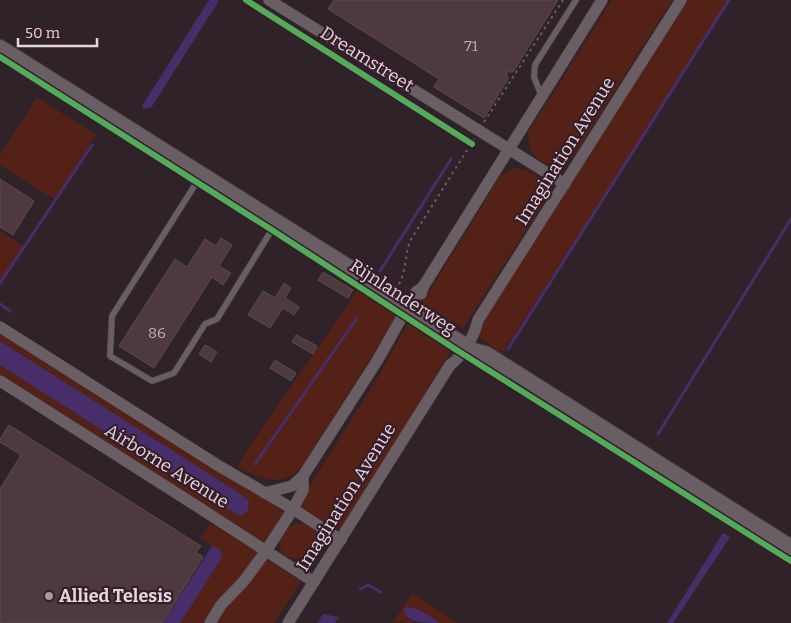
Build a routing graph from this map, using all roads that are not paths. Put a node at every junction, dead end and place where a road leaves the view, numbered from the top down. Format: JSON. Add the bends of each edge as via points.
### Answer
{"nodes":[{"id":1,"x":576,"y":0,"type":"edge"},
{"id":2,"x":602,"y":0,"type":"edge"},
{"id":3,"x":681,"y":0,"type":"edge"},
{"id":4,"x":274,"y":1,"type":"edge"},
{"id":5,"x":0,"y":48,"type":"edge"},
{"id":6,"x":542,"y":97,"type":"junction"},
{"id":7,"x":510,"y":150,"type":"junction"},
{"id":8,"x":201,"y":175,"type":"junction"},
{"id":9,"x":565,"y":184,"type":"junction"},
{"id":10,"x":276,"y":222,"type":"junction"},
{"id":11,"x":411,"y":306,"type":"junction"},
{"id":12,"x":0,"y":327,"type":"edge"},
{"id":13,"x":465,"y":340,"type":"junction"},
{"id":14,"x":0,"y":382,"type":"edge"},
{"id":15,"x":303,"y":476,"type":"junction"},
{"id":16,"x":265,"y":493,"type":"junction"},
{"id":17,"x":293,"y":509,"type":"junction"},
{"id":18,"x":340,"y":540,"type":"junction"},
{"id":19,"x":791,"y":548,"type":"edge"},
{"id":20,"x":266,"y":551,"type":"junction"},
{"id":21,"x":314,"y":582,"type":"junction"},
{"id":22,"x":210,"y":623,"type":"edge"},
{"id":23,"x":288,"y":623,"type":"edge"}],
"edges":[{"from":1,"to":6,"type":"lane","via":[[535,65],[534,77]]},
{"from":2,"to":6,"type":"street"},
{"from":3,"to":9,"type":"street","name":"Imagination Avenue"},
{"from":4,"to":7,"type":"street","name":"Dreamstreet"},
{"from":5,"to":8,"type":"street","name":"Rijnlanderweg"},
{"from":6,"to":7,"type":"street"},
{"from":7,"to":9,"type":"street","name":"Dreamstreet"},
{"from":7,"to":11,"type":"street","via":[[423,287],[416,292]]},
{"from":8,"to":10,"type":"street","name":"Rijnlanderweg"},
{"from":8,"to":10,"type":"lane","via":[[112,316],[110,356],[152,381],[174,373],[205,324],[217,319]]},
{"from":9,"to":13,"type":"street","name":"Imagination Avenue","via":[[478,320],[470,326]]},
{"from":10,"to":11,"type":"street","name":"Rijnlanderweg","via":[[392,295],[402,296]]},
{"from":11,"to":13,"type":"street","name":"Rijnlanderweg"},
{"from":11,"to":15,"type":"street"},
{"from":12,"to":16,"type":"street","name":"Airborne Avenue"},
{"from":13,"to":18,"type":"street","name":"Imagination Avenue","via":[[457,360],[450,364]]},
{"from":13,"to":19,"type":"street","name":"Rijnlanderweg","via":[[477,343],[487,355]]},
{"from":14,"to":20,"type":"street","name":"Airborne Avenue"},
{"from":15,"to":16,"type":"street","via":[[292,486]]},
{"from":15,"to":17,"type":"street","via":[[303,490]]},
{"from":16,"to":17,"type":"street","name":"Airborne Avenue"},
{"from":17,"to":18,"type":"street","name":"Airborne Avenue"},
{"from":17,"to":20,"type":"street"},
{"from":18,"to":21,"type":"street","name":"Imagination Avenue"},
{"from":20,"to":21,"type":"street","name":"Airborne Avenue"},
{"from":20,"to":22,"type":"street"},
{"from":21,"to":23,"type":"street","name":"Imagination Avenue"}]}
